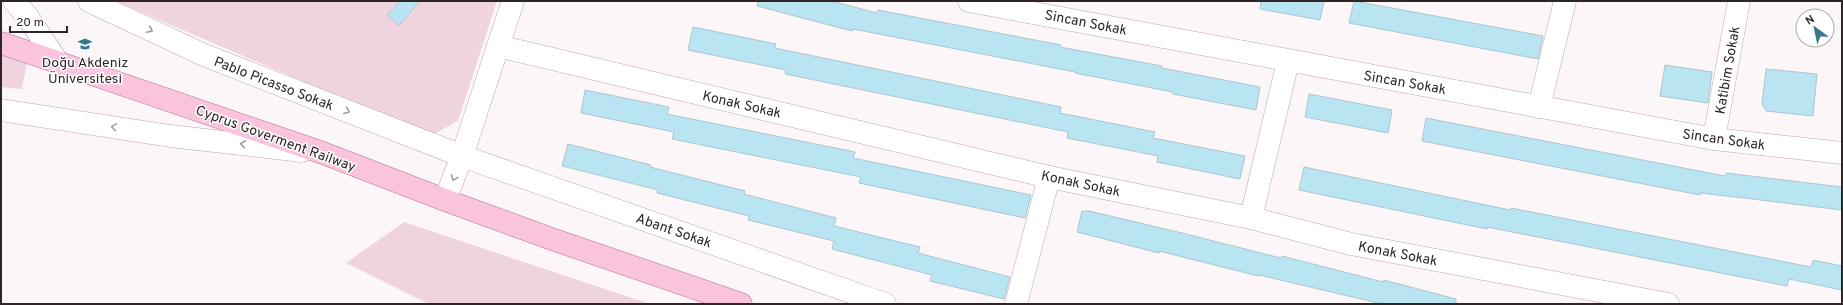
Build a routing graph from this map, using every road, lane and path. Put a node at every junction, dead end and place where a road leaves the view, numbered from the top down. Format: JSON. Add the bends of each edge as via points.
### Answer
{"nodes":[{"id":1,"x":14,"y":1,"type":"edge"},
{"id":2,"x":89,"y":1,"type":"edge"},
{"id":3,"x":513,"y":1,"type":"edge"},
{"id":4,"x":969,"y":1,"type":"edge"},
{"id":5,"x":1565,"y":1,"type":"edge"},
{"id":6,"x":1739,"y":1,"type":"edge"},
{"id":7,"x":1063,"y":9,"type":"edge"},
{"id":8,"x":1,"y":43,"type":"edge"},
{"id":9,"x":498,"y":46,"type":"junction"},
{"id":10,"x":57,"y":61,"type":"junction"},
{"id":11,"x":1288,"y":61,"type":"junction"},
{"id":12,"x":1539,"y":107,"type":"junction"},
{"id":13,"x":1,"y":110,"type":"edge"},
{"id":14,"x":1714,"y":139,"type":"junction"},
{"id":15,"x":324,"y":153,"type":"junction"},
{"id":16,"x":1842,"y":153,"type":"edge"},
{"id":17,"x":462,"y":156,"type":"junction"},
{"id":18,"x":1049,"y":177,"type":"junction"},
{"id":19,"x":445,"y":200,"type":"junction"},
{"id":20,"x":1251,"y":218,"type":"junction"},
{"id":21,"x":741,"y":304,"type":"edge"},
{"id":22,"x":885,"y":304,"type":"edge"},
{"id":23,"x":1016,"y":304,"type":"edge"},
{"id":24,"x":1668,"y":304,"type":"edge"}],
"edges":[{"from":1,"to":10,"type":"street"},
{"from":2,"to":17,"type":"street","name":"Pablo Picasso Sokak","one_way":true,"via":[[204,55]]},
{"from":3,"to":9,"type":"street"},
{"from":4,"to":7,"type":"street","name":"Sincan Sokak"},
{"from":5,"to":12,"type":"street"},
{"from":6,"to":14,"type":"street","name":"Katibim Sokak"},
{"from":7,"to":11,"type":"street","name":"Sincan Sokak"},
{"from":8,"to":10,"type":"main road","name":"Cyprus Goverment Railway"},
{"from":9,"to":17,"type":"street"},
{"from":9,"to":18,"type":"street","name":"Konak Sokak"},
{"from":10,"to":15,"type":"main road","name":"Cyprus Goverment Railway"},
{"from":11,"to":12,"type":"street","name":"Sincan Sokak"},
{"from":11,"to":20,"type":"street"},
{"from":12,"to":14,"type":"street","name":"Sincan Sokak"},
{"from":15,"to":13,"type":"street","one_way":true,"via":[[170,136]]},
{"from":14,"to":16,"type":"street","name":"Sincan Sokak"},
{"from":15,"to":19,"type":"main road","name":"Cyprus Goverment Railway"},
{"from":17,"to":19,"type":"street","one_way":true},
{"from":17,"to":22,"type":"street","name":"Abant Sokak"},
{"from":18,"to":20,"type":"street","name":"Konak Sokak"},
{"from":18,"to":23,"type":"street"},
{"from":19,"to":21,"type":"main road","name":"Cyprus Goverment Railway"},
{"from":20,"to":24,"type":"street","name":"Konak Sokak","via":[[1351,244]]}]}
